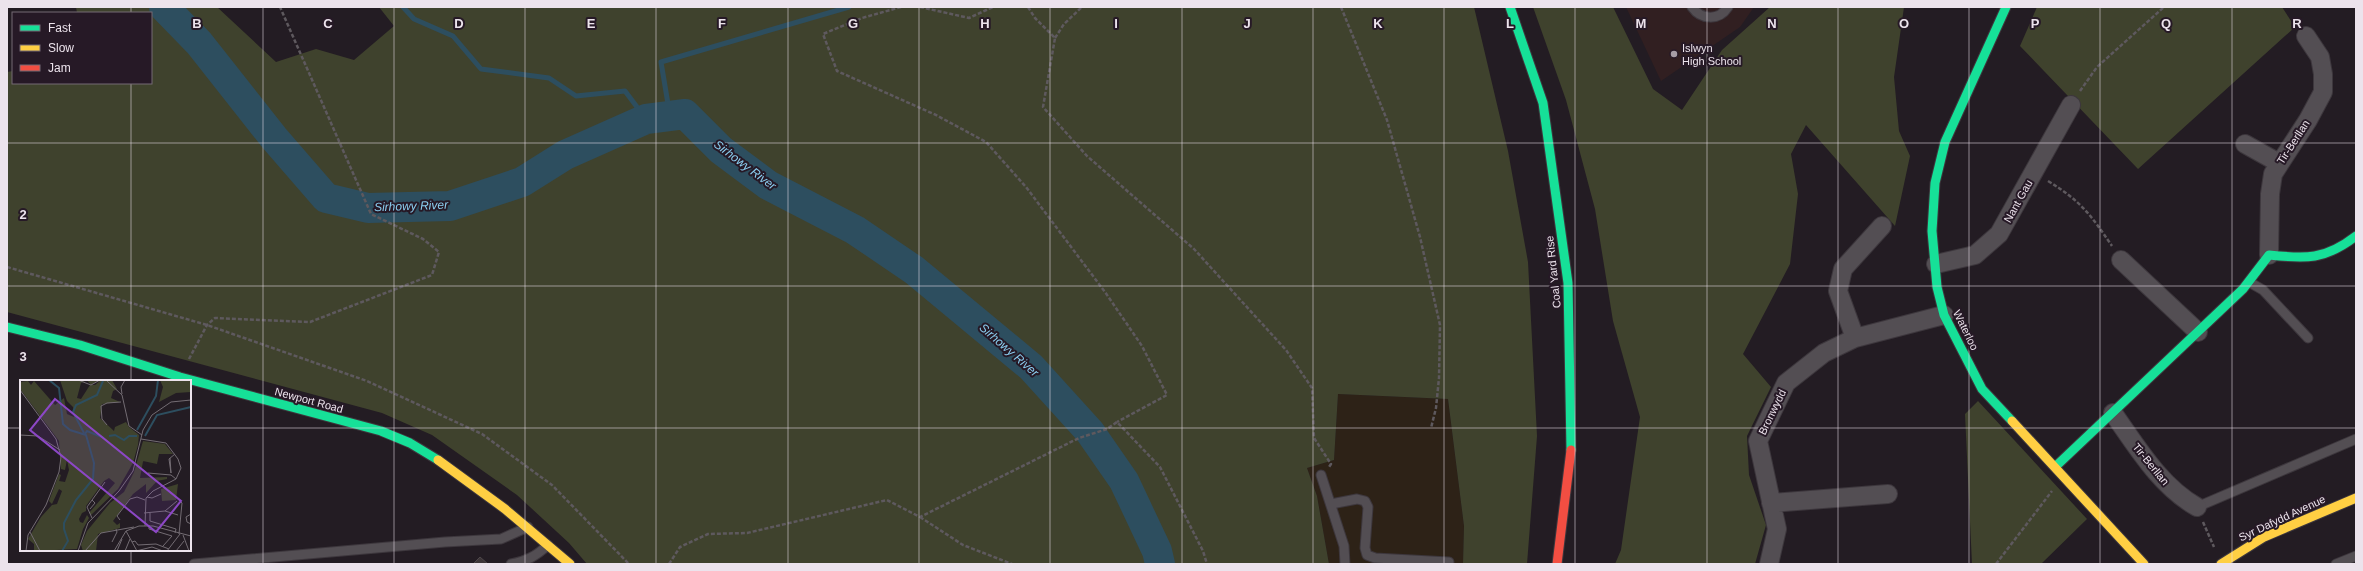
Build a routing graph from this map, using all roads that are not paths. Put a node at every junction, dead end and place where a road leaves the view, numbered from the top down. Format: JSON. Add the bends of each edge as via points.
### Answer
{"nodes":[{"id":1,"x":1510,"y":7,"type":"edge"},
{"id":2,"x":1692,"y":7,"type":"edge"},
{"id":3,"x":1728,"y":7,"type":"edge"},
{"id":4,"x":2006,"y":7,"type":"edge"},
{"id":5,"x":2306,"y":36,"type":"dead end"},
{"id":6,"x":2071,"y":105,"type":"road end"},
{"id":7,"x":2245,"y":144,"type":"dead end"},
{"id":8,"x":2279,"y":163,"type":"junction"},
{"id":9,"x":1882,"y":226,"type":"dead end"},
{"id":10,"x":2356,"y":236,"type":"edge"},
{"id":11,"x":2269,"y":255,"type":"junction"},
{"id":12,"x":2121,"y":260,"type":"road end"},
{"id":13,"x":1936,"y":264,"type":"junction"},
{"id":14,"x":2249,"y":282,"type":"junction"},
{"id":15,"x":1944,"y":315,"type":"junction"},
{"id":16,"x":7,"y":328,"type":"edge"},
{"id":17,"x":2198,"y":332,"type":"junction"},
{"id":18,"x":1856,"y":338,"type":"junction"},
{"id":19,"x":2308,"y":338,"type":"dead end"},
{"id":20,"x":2113,"y":413,"type":"junction"},
{"id":21,"x":2356,"y":439,"type":"edge"},
{"id":22,"x":2055,"y":466,"type":"junction"},
{"id":23,"x":1321,"y":475,"type":"road end"},
{"id":24,"x":1888,"y":494,"type":"dead end"},
{"id":25,"x":2356,"y":498,"type":"edge"},
{"id":26,"x":1771,"y":503,"type":"junction"},
{"id":27,"x":1331,"y":504,"type":"junction"},
{"id":28,"x":2197,"y":507,"type":"joint"},
{"id":29,"x":529,"y":527,"type":"junction"},
{"id":30,"x":549,"y":545,"type":"junction"},
{"id":31,"x":2356,"y":556,"type":"edge"},
{"id":32,"x":535,"y":560,"type":"edge"},
{"id":33,"x":1384,"y":561,"type":"edge"},
{"id":34,"x":1449,"y":562,"type":"dead end"},
{"id":35,"x":2223,"y":563,"type":"edge"},
{"id":36,"x":194,"y":564,"type":"edge"},
{"id":37,"x":512,"y":564,"type":"edge"},
{"id":38,"x":570,"y":564,"type":"edge"},
{"id":39,"x":1345,"y":564,"type":"edge"},
{"id":40,"x":1557,"y":564,"type":"edge"},
{"id":41,"x":1768,"y":564,"type":"edge"},
{"id":42,"x":2144,"y":564,"type":"edge"},
{"id":43,"x":2336,"y":564,"type":"edge"}],
"edges":[{"from":1,"to":40,"type":"street","name":"Coal Yard Rise","via":[[1543,103],[1568,283],[1571,447]]},
{"from":2,"to":3,"type":"lane","via":[[1701,16],[1708,18],[1722,14]]},
{"from":4,"to":13,"type":"street","name":"Waterloo","via":[[1945,142],[1935,191],[1932,231]]},
{"from":5,"to":8,"type":"street","name":"Tir-Berllan","via":[[2320,57],[2323,92]]},
{"from":6,"to":13,"type":"street","name":"Nant Gau","via":[[1999,234],[1975,255]]},
{"from":7,"to":8,"type":"street"},
{"from":8,"to":11,"type":"street","name":"Tir-Berllan","via":[[2273,174],[2270,194]]},
{"from":9,"to":18,"type":"street","via":[[1844,269],[1838,291]]},
{"from":10,"to":11,"type":"street","via":[[2344,246],[2326,255],[2309,259]]},
{"from":11,"to":14,"type":"street"},
{"from":12,"to":17,"type":"street"},
{"from":13,"to":15,"type":"street","name":"Waterloo","via":[[1937,287]]},
{"from":14,"to":17,"type":"street"},
{"from":14,"to":19,"type":"lane","via":[[2263,290]]},
{"from":15,"to":18,"type":"street","name":"Bronwydd"},
{"from":15,"to":22,"type":"street","name":"Waterloo","via":[[1982,389]]},
{"from":16,"to":29,"type":"street","name":"Newport Road","via":[[80,346],[180,377],[381,431],[432,454]]},
{"from":17,"to":20,"type":"street"},
{"from":18,"to":26,"type":"street","name":"Bronwydd","via":[[1824,353],[1786,383],[1758,441]]},
{"from":20,"to":22,"type":"street"},
{"from":20,"to":28,"type":"street","name":"Tir-Berllan","via":[[2147,462],[2182,498]]},
{"from":21,"to":28,"type":"lane"},
{"from":22,"to":42,"type":"street","name":"Waterloo"},
{"from":23,"to":27,"type":"lane"},
{"from":24,"to":26,"type":"street"},
{"from":25,"to":35,"type":"street","name":"Syr Dafydd Avenue","via":[[2264,538]]},
{"from":26,"to":41,"type":"street","name":"Bronwydd","via":[[1777,530]]},
{"from":27,"to":33,"type":"lane","via":[[1358,499],[1364,502],[1368,507],[1365,548],[1367,555]]},
{"from":27,"to":39,"type":"lane","via":[[1344,546]]},
{"from":29,"to":30,"type":"street","name":"Newport Road"},
{"from":29,"to":36,"type":"lane","via":[[501,539]]},
{"from":30,"to":32,"type":"lane"},
{"from":30,"to":38,"type":"street","name":"Newport Road"},
{"from":31,"to":43,"type":"lane"},
{"from":32,"to":37,"type":"lane"},
{"from":33,"to":34,"type":"lane"}]}
